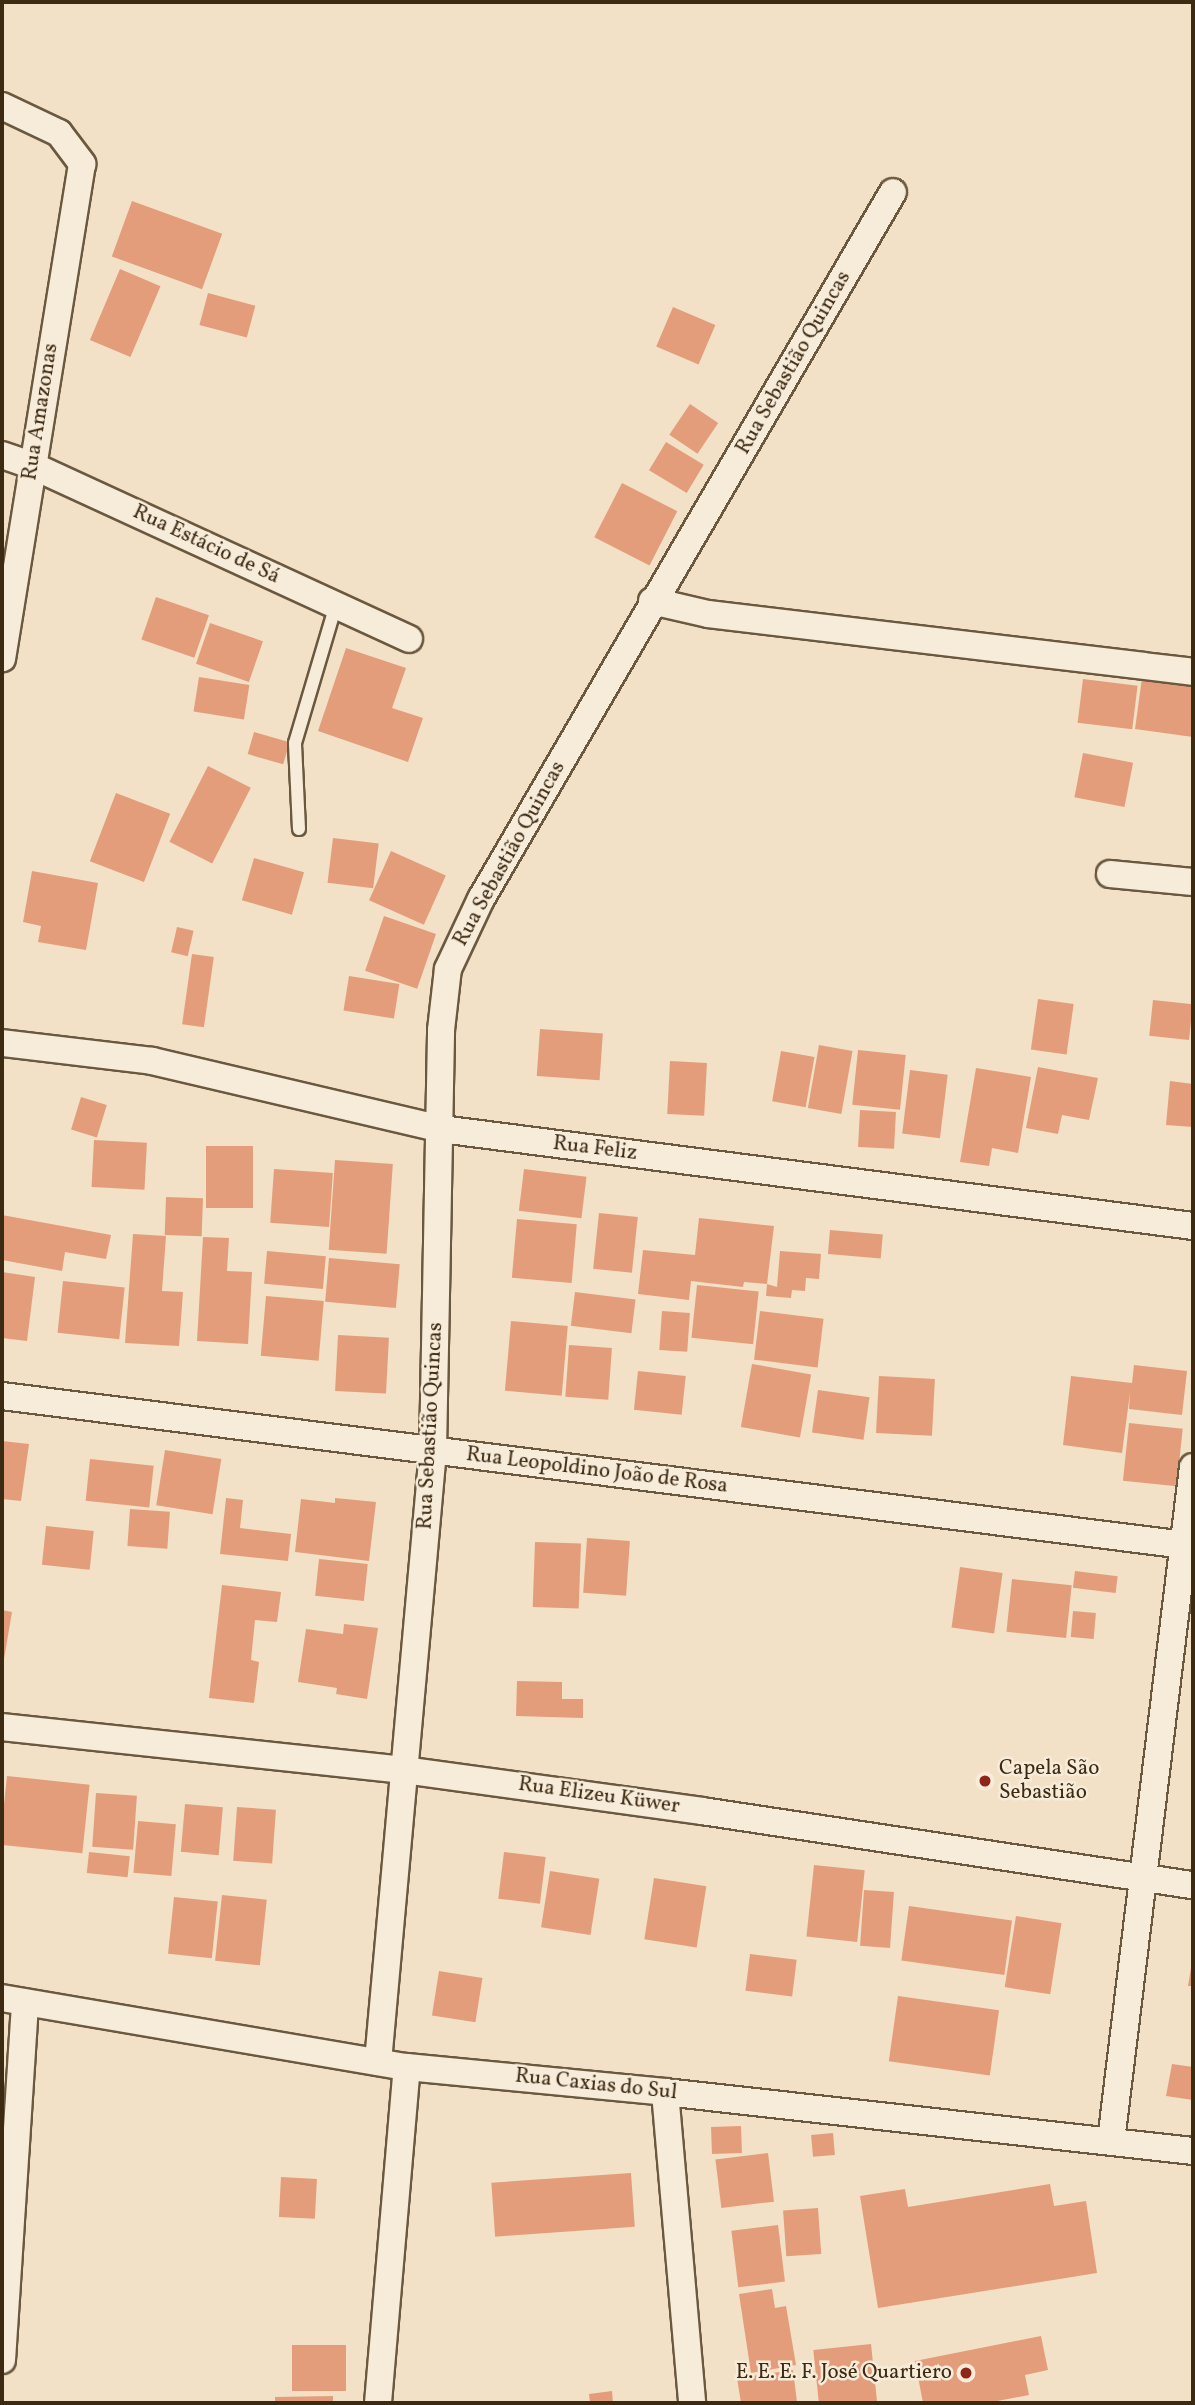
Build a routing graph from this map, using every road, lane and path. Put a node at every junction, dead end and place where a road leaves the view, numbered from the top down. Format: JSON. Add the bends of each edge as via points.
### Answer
{"nodes":[{"id":1,"x":2,"y":106,"type":"edge"},
{"id":2,"x":893,"y":192,"type":"dead end"},
{"id":3,"x":2,"y":455,"type":"edge"},
{"id":4,"x":31,"y":465,"type":"junction"},
{"id":5,"x":652,"y":601,"type":"junction"},
{"id":6,"x":337,"y":605,"type":"junction"},
{"id":7,"x":409,"y":639,"type":"dead end"},
{"id":8,"x":2,"y":659,"type":"edge"},
{"id":9,"x":1193,"y":672,"type":"edge"},
{"id":10,"x":299,"y":829,"type":"dead end"},
{"id":11,"x":1110,"y":874,"type":"dead end"},
{"id":12,"x":1193,"y":882,"type":"edge"},
{"id":13,"x":2,"y":1043,"type":"edge"},
{"id":14,"x":442,"y":1129,"type":"junction"},
{"id":15,"x":1193,"y":1226,"type":"edge"},
{"id":16,"x":2,"y":1396,"type":"edge"},
{"id":17,"x":433,"y":1451,"type":"junction"},
{"id":18,"x":1193,"y":1467,"type":"edge"},
{"id":19,"x":1189,"y":1546,"type":"edge"},
{"id":20,"x":2,"y":1727,"type":"edge"},
{"id":21,"x":403,"y":1770,"type":"junction"},
{"id":22,"x":1144,"y":1879,"type":"junction"},
{"id":23,"x":1193,"y":1885,"type":"edge"},
{"id":24,"x":14,"y":2001,"type":"edge"},
{"id":25,"x":378,"y":2062,"type":"junction"},
{"id":26,"x":407,"y":2067,"type":"junction"},
{"id":27,"x":665,"y":2092,"type":"junction"},
{"id":28,"x":1111,"y":2141,"type":"junction"},
{"id":29,"x":1193,"y":2151,"type":"edge"},
{"id":30,"x":2,"y":2360,"type":"edge"},
{"id":31,"x":378,"y":2403,"type":"edge"},
{"id":32,"x":692,"y":2403,"type":"edge"}],
"edges":[{"from":1,"to":4,"type":"street","name":"Rua Amazonas","via":[[59,133],[82,164]]},
{"from":2,"to":5,"type":"street","name":"Rua Sebastião Quincas"},
{"from":3,"to":4,"type":"street","name":"Rua Estácio de Sá"},
{"from":4,"to":6,"type":"street","name":"Rua Estácio de Sá"},
{"from":4,"to":8,"type":"street","name":"Rua Amazonas"},
{"from":5,"to":9,"type":"street","via":[[708,614]]},
{"from":5,"to":14,"type":"street","name":"Rua Sebastião Quincas","via":[[481,899],[448,969],[441,1030]]},
{"from":6,"to":7,"type":"street","name":"Rua Estácio de Sá"},
{"from":6,"to":10,"type":"lane","via":[[295,743]]},
{"from":11,"to":12,"type":"street"},
{"from":13,"to":14,"type":"street","name":"Rua Feliz","via":[[152,1061]]},
{"from":14,"to":15,"type":"street","name":"Rua Feliz"},
{"from":14,"to":17,"type":"street","name":"Rua Sebastião Quincas"},
{"from":16,"to":17,"type":"street","name":"Rua Leopoldino João de Rosa"},
{"from":17,"to":19,"type":"street","name":"Rua Leopoldino João de Rosa"},
{"from":17,"to":21,"type":"street","name":"Rua Sebastião Quincas"},
{"from":18,"to":19,"type":"street"},
{"from":19,"to":22,"type":"street"},
{"from":20,"to":21,"type":"street","name":"Rua Elizeu Küwer"},
{"from":21,"to":22,"type":"street","name":"Rua Elizeu Küwer"},
{"from":21,"to":25,"type":"street","name":"Rua Sebastião Quincas"},
{"from":22,"to":23,"type":"street","name":"Rua Elizeu Küwer"},
{"from":22,"to":28,"type":"street"},
{"from":24,"to":25,"type":"street","name":"Rua Caxias do Sul"},
{"from":24,"to":30,"type":"street"},
{"from":25,"to":26,"type":"street","name":"Rua Caxias do Sul"},
{"from":26,"to":27,"type":"street","name":"Rua Caxias do Sul"},
{"from":26,"to":31,"type":"street"},
{"from":27,"to":28,"type":"street","name":"Rua Caxias do Sul"},
{"from":27,"to":32,"type":"street"},
{"from":28,"to":29,"type":"street","name":"Rua Caxias do Sul"}]}
